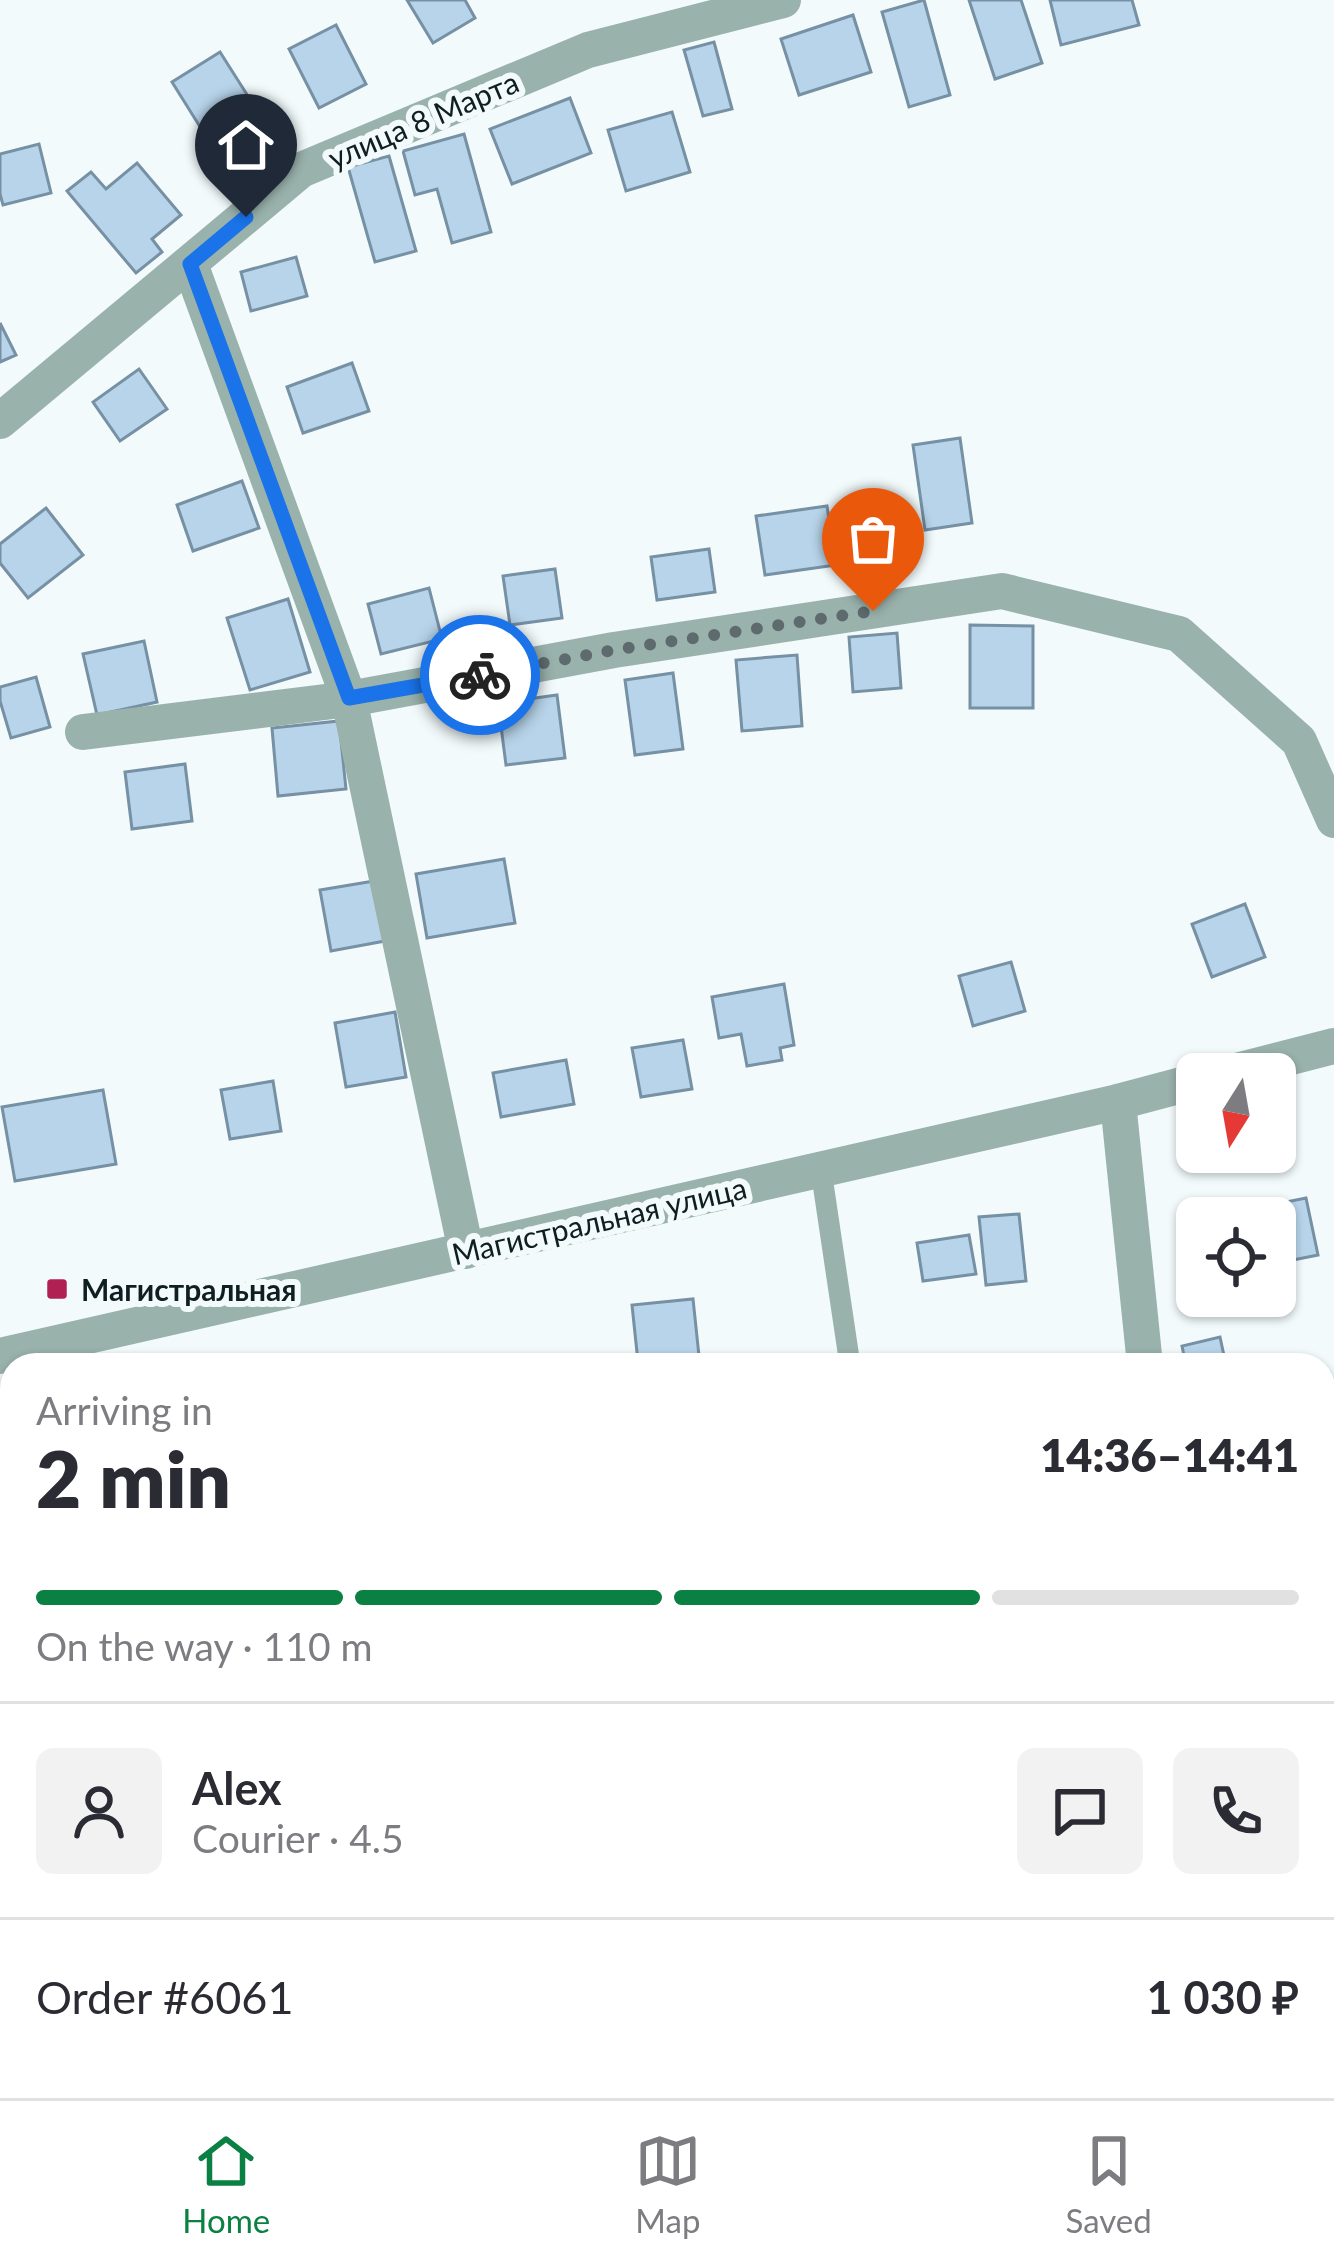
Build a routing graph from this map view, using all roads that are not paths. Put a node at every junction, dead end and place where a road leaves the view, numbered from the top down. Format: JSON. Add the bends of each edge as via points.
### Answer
{"nodes":[{"id":1,"x":783,"y":0,"type":"edge"},
{"id":2,"x":190,"y":264,"type":"junction"},
{"id":3,"x":0,"y":421,"type":"edge"},
{"id":4,"x":349,"y":698,"type":"junction"},
{"id":5,"x":83,"y":732,"type":"dead end"},
{"id":6,"x":1334,"y":820,"type":"edge"},
{"id":7,"x":1334,"y":1046,"type":"edge"},
{"id":8,"x":1296,"y":1056,"type":"edge"},
{"id":9,"x":1176,"y":1087,"type":"edge"},
{"id":10,"x":1118,"y":1102,"type":"junction"},
{"id":11,"x":820,"y":1169,"type":"junction"},
{"id":12,"x":466,"y":1251,"type":"junction"},
{"id":13,"x":55,"y":1353,"type":"edge"},
{"id":14,"x":848,"y":1353,"type":"edge"},
{"id":15,"x":1144,"y":1353,"type":"edge"}],
"edges":[{"from":1,"to":2,"type":"street","name":"улица 8 Марта","via":[[588,50],[301,170]]},
{"from":2,"to":3,"type":"street","name":"улица 8 Марта"},
{"from":2,"to":4,"type":"street"},
{"from":4,"to":5,"type":"street"},
{"from":4,"to":6,"type":"street","via":[[1002,591],[1179,634],[1299,741]]},
{"from":4,"to":12,"type":"street"},
{"from":7,"to":8,"type":"street"},
{"from":9,"to":10,"type":"street","name":"Магистральная улица"},
{"from":10,"to":11,"type":"street","name":"Магистральная улица"},
{"from":10,"to":15,"type":"street"},
{"from":11,"to":12,"type":"street","name":"Магистральная улица"},
{"from":11,"to":14,"type":"lane"},
{"from":12,"to":13,"type":"street","name":"Магистральная улица"}]}
